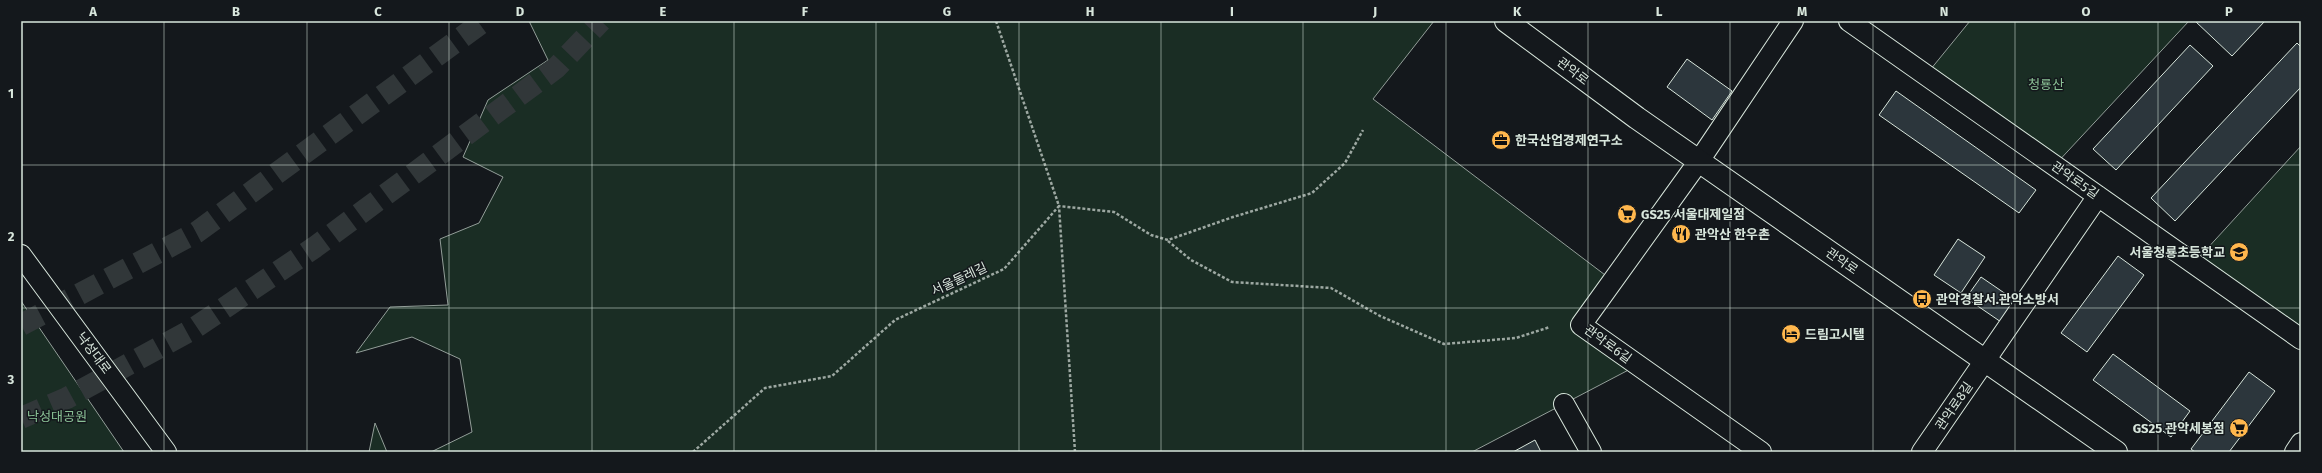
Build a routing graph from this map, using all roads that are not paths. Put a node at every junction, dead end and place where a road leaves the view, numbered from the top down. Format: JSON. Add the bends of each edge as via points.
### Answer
{"nodes":[{"id":1,"x":1506,"y":21,"type":"edge"},
{"id":2,"x":1793,"y":21,"type":"edge"},
{"id":3,"x":1849,"y":21,"type":"edge"},
{"id":4,"x":1699,"y":161,"type":"junction"},
{"id":5,"x":2098,"y":196,"type":"junction"},
{"id":6,"x":21,"y":255,"type":"edge"},
{"id":7,"x":2301,"y":339,"type":"edge"},
{"id":8,"x":1985,"y":360,"type":"junction"},
{"id":9,"x":1564,"y":404,"type":"dead end"},
{"id":10,"x":2301,"y":443,"type":"edge"},
{"id":11,"x":166,"y":452,"type":"edge"},
{"id":12,"x":1591,"y":452,"type":"edge"},
{"id":13,"x":1761,"y":452,"type":"edge"},
{"id":14,"x":1922,"y":452,"type":"edge"},
{"id":15,"x":2116,"y":452,"type":"edge"},
{"id":16,"x":2295,"y":452,"type":"edge"}],
"edges":[{"from":1,"to":4,"type":"main road","name":"관악로"},
{"from":2,"to":4,"type":"street"},
{"from":3,"to":5,"type":"street","name":"관악로5길"},
{"from":4,"to":8,"type":"main road","name":"관악로"},
{"from":4,"to":13,"type":"street","name":"관악로6길","via":[[1581,325]]},
{"from":5,"to":7,"type":"street","name":"관악로5길"},
{"from":5,"to":8,"type":"street"},
{"from":6,"to":11,"type":"street","name":"낙성대로"},
{"from":8,"to":14,"type":"street","name":"관악로8길"},
{"from":8,"to":15,"type":"main road","name":"관악로"},
{"from":9,"to":12,"type":"street"},
{"from":10,"to":16,"type":"street"}]}
